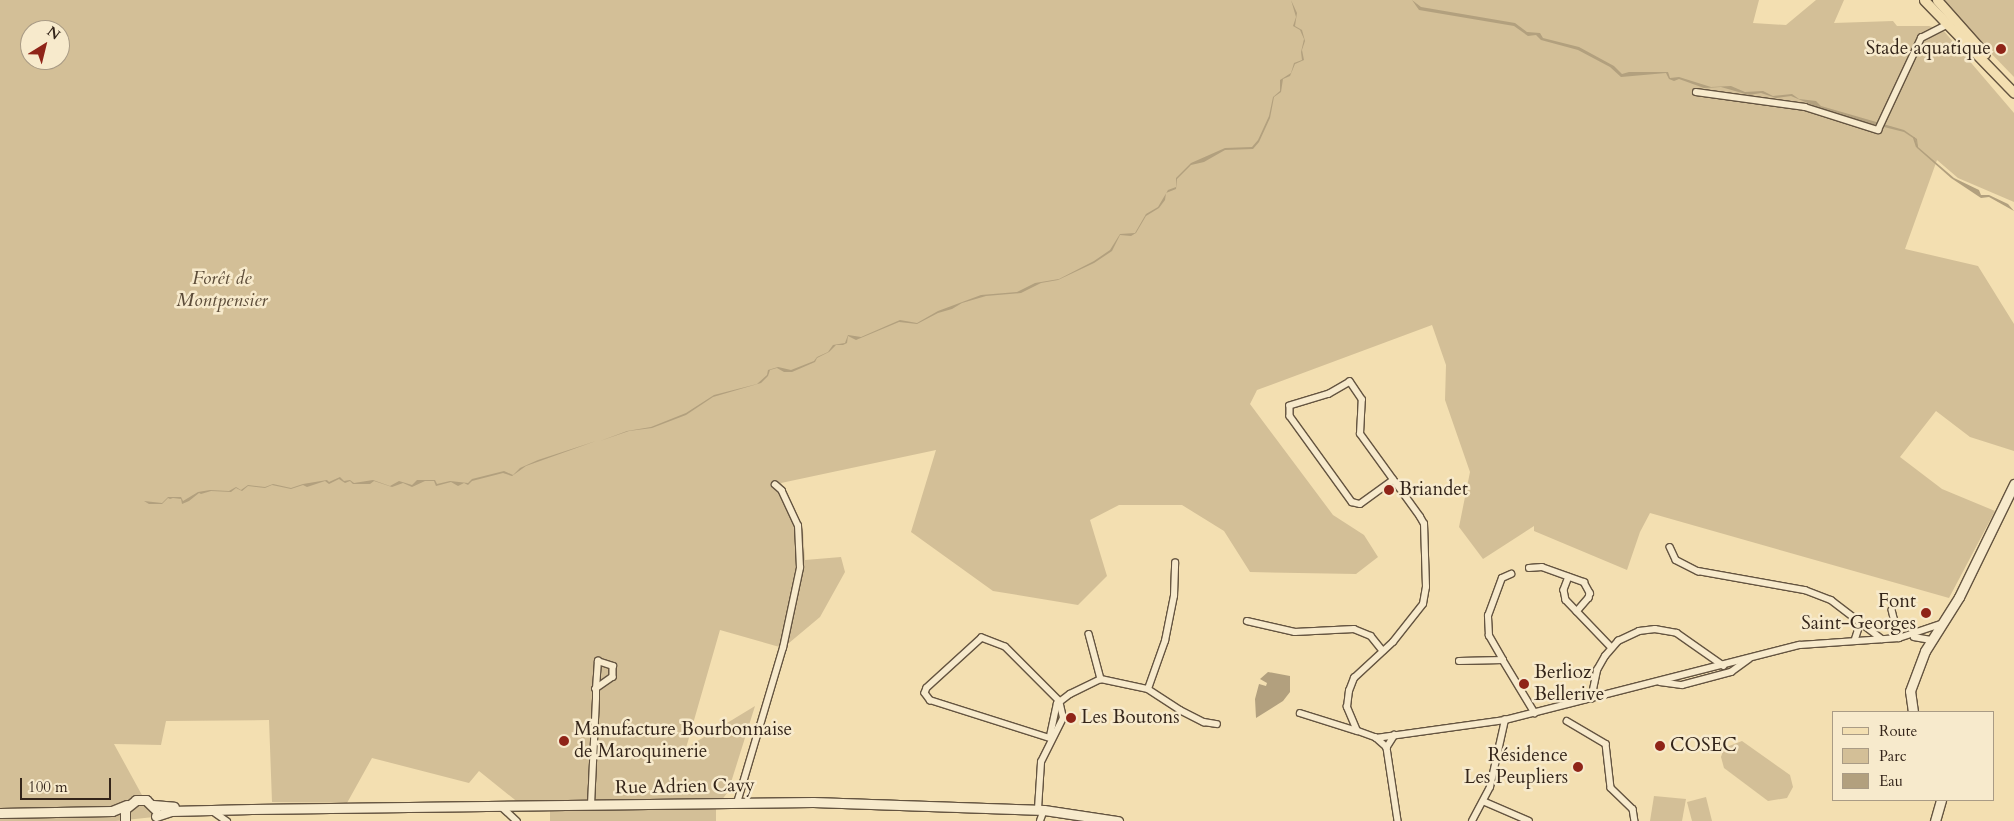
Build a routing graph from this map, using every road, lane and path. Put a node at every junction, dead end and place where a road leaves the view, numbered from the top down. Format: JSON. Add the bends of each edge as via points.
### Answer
{"nodes":[{"id":1,"x":1924,"y":0,"type":"edge"},
{"id":2,"x":1937,"y":0,"type":"edge"},
{"id":3,"x":1951,"y":23,"type":"junction"},
{"id":4,"x":2014,"y":85,"type":"edge"},
{"id":5,"x":1696,"y":92,"type":"dead end"},
{"id":6,"x":2014,"y":93,"type":"edge"},
{"id":7,"x":1393,"y":480,"type":"junction"},
{"id":8,"x":2014,"y":484,"type":"edge"},
{"id":9,"x":775,"y":485,"type":"dead end"},
{"id":10,"x":1670,"y":547,"type":"dead end"},
{"id":11,"x":1174,"y":563,"type":"dead end"},
{"id":12,"x":1529,"y":568,"type":"dead end"},
{"id":13,"x":1511,"y":574,"type":"dead end"},
{"id":14,"x":1569,"y":577,"type":"junction"},
{"id":15,"x":1892,"y":610,"type":"dead end"},
{"id":16,"x":1577,"y":612,"type":"junction"},
{"id":17,"x":1247,"y":622,"type":"dead end"},
{"id":18,"x":1941,"y":624,"type":"junction"},
{"id":19,"x":1863,"y":626,"type":"junction"},
{"id":20,"x":1089,"y":634,"type":"dead end"},
{"id":21,"x":1912,"y":636,"type":"junction"},
{"id":22,"x":1900,"y":638,"type":"junction"},
{"id":23,"x":1858,"y":639,"type":"junction"},
{"id":24,"x":1882,"y":639,"type":"junction"},
{"id":25,"x":1931,"y":640,"type":"junction"},
{"id":26,"x":1612,"y":648,"type":"junction"},
{"id":27,"x":1383,"y":651,"type":"junction"},
{"id":28,"x":1749,"y":659,"type":"junction"},
{"id":29,"x":1503,"y":660,"type":"junction"},
{"id":30,"x":1459,"y":661,"type":"dead end"},
{"id":31,"x":1724,"y":666,"type":"junction"},
{"id":32,"x":1101,"y":680,"type":"junction"},
{"id":33,"x":1658,"y":681,"type":"junction"},
{"id":34,"x":596,"y":689,"type":"junction"},
{"id":35,"x":1148,"y":689,"type":"junction"},
{"id":36,"x":1591,"y":699,"type":"junction"},
{"id":37,"x":1059,"y":701,"type":"junction"},
{"id":38,"x":1913,"y":711,"type":"edge"},
{"id":39,"x":1300,"y":713,"type":"dead end"},
{"id":40,"x":1534,"y":713,"type":"junction"},
{"id":41,"x":1505,"y":720,"type":"junction"},
{"id":42,"x":1567,"y":721,"type":"dead end"},
{"id":43,"x":1217,"y":724,"type":"dead end"},
{"id":44,"x":1357,"y":731,"type":"junction"},
{"id":45,"x":1396,"y":735,"type":"junction"},
{"id":46,"x":1050,"y":738,"type":"junction"},
{"id":47,"x":1376,"y":738,"type":"junction"},
{"id":48,"x":1388,"y":748,"type":"junction"},
{"id":49,"x":1482,"y":801,"type":"junction"},
{"id":50,"x":1941,"y":801,"type":"edge"},
{"id":51,"x":737,"y":803,"type":"junction"},
{"id":52,"x":127,"y":805,"type":"junction"},
{"id":53,"x":153,"y":805,"type":"junction"},
{"id":54,"x":591,"y":806,"type":"junction"},
{"id":55,"x":503,"y":808,"type":"junction"},
{"id":56,"x":252,"y":809,"type":"junction"},
{"id":57,"x":1041,"y":809,"type":"junction"},
{"id":58,"x":112,"y":810,"type":"junction"},
{"id":59,"x":0,"y":813,"type":"edge"},
{"id":60,"x":156,"y":818,"type":"edge"},
{"id":61,"x":229,"y":818,"type":"edge"},
{"id":62,"x":124,"y":819,"type":"edge"},
{"id":63,"x":517,"y":821,"type":"edge"},
{"id":64,"x":1040,"y":821,"type":"edge"},
{"id":65,"x":1118,"y":821,"type":"edge"},
{"id":66,"x":1398,"y":821,"type":"edge"},
{"id":67,"x":1472,"y":821,"type":"edge"},
{"id":68,"x":1529,"y":821,"type":"edge"},
{"id":69,"x":1635,"y":821,"type":"edge"},
{"id":70,"x":1935,"y":821,"type":"edge"}],
"edges":[{"from":1,"to":3,"type":"main road"},
{"from":2,"to":3,"type":"main road"},
{"from":3,"to":4,"type":"main road"},
{"from":3,"to":5,"type":"street","via":[[1921,38],[1882,125],[1873,130],[1805,106]]},
{"from":3,"to":6,"type":"main road"},
{"from":7,"to":7,"type":"street","via":[[1360,504],[1352,502],[1290,416],[1288,410],[1293,403],[1328,394],[1350,382],[1362,400],[1360,434]]},
{"from":7,"to":27,"type":"street","via":[[1424,524],[1426,594],[1416,617]]},
{"from":8,"to":18,"type":"main road","via":[[1959,597]]},
{"from":9,"to":51,"type":"street","via":[[782,491],[798,526],[800,568],[783,648]]},
{"from":10,"to":19,"type":"street","via":[[1676,560],[1698,571],[1761,581],[1822,596],[1840,605]]},
{"from":11,"to":35,"type":"street","via":[[1174,596],[1165,641]]},
{"from":12,"to":14,"type":"street","via":[[1542,567]]},
{"from":13,"to":29,"type":"street","via":[[1502,578],[1488,616],[1489,636]]},
{"from":14,"to":16,"type":"street","via":[[1564,595]]},
{"from":14,"to":16,"type":"street","via":[[1584,582],[1590,593]]},
{"from":15,"to":22,"type":"street"},
{"from":16,"to":26,"type":"street"},
{"from":17,"to":27,"type":"street","via":[[1295,632],[1354,629],[1371,636]]},
{"from":18,"to":21,"type":"street"},
{"from":18,"to":25,"type":"main road"},
{"from":19,"to":23,"type":"street"},
{"from":19,"to":24,"type":"street"},
{"from":20,"to":32,"type":"street"},
{"from":21,"to":22,"type":"street"},
{"from":21,"to":25,"type":"street"},
{"from":22,"to":24,"type":"street"},
{"from":23,"to":24,"type":"street"},
{"from":23,"to":28,"type":"street","via":[[1800,645]]},
{"from":25,"to":38,"type":"main road","via":[[1912,684]]},
{"from":26,"to":31,"type":"street","via":[[1639,631],[1665,630],[1688,639]]},
{"from":26,"to":36,"type":"street","via":[[1598,670]]},
{"from":27,"to":44,"type":"street","via":[[1354,678],[1349,691],[1348,707]]},
{"from":28,"to":31,"type":"street"},
{"from":28,"to":33,"type":"street","via":[[1731,672],[1682,685]]},
{"from":29,"to":30,"type":"street"},
{"from":29,"to":40,"type":"street"},
{"from":31,"to":33,"type":"street"},
{"from":32,"to":35,"type":"street"},
{"from":32,"to":37,"type":"street"},
{"from":33,"to":36,"type":"street"},
{"from":34,"to":34,"type":"street","via":[[598,661],[613,666],[613,677]]},
{"from":34,"to":54,"type":"street"},
{"from":35,"to":43,"type":"street","via":[[1180,710],[1204,722]]},
{"from":36,"to":40,"type":"street"},
{"from":37,"to":46,"type":"street"},
{"from":37,"to":46,"type":"street","via":[[1063,718]]},
{"from":37,"to":46,"type":"street","via":[[1005,647],[978,639],[927,688],[927,698]]},
{"from":39,"to":44,"type":"street"},
{"from":40,"to":41,"type":"street"},
{"from":41,"to":45,"type":"street"},
{"from":41,"to":49,"type":"street","via":[[1490,787]]},
{"from":42,"to":69,"type":"street","via":[[1606,744],[1612,788],[1633,809]]},
{"from":44,"to":47,"type":"street"},
{"from":45,"to":47,"type":"street"},
{"from":45,"to":48,"type":"street"},
{"from":46,"to":57,"type":"street","via":[[1038,772]]},
{"from":47,"to":48,"type":"street"},
{"from":48,"to":66,"type":"street"},
{"from":49,"to":67,"type":"street"},
{"from":49,"to":68,"type":"street"},
{"from":50,"to":70,"type":"main road"},
{"from":51,"to":54,"type":"main road","name":"Rue Adrien Cavy"},
{"from":51,"to":57,"type":"main road","name":"Rue Adrien Cavy"},
{"from":52,"to":53,"type":"main road","name":"Rue Adrien Cavy","via":[[141,799]]},
{"from":52,"to":58,"type":"main road","name":"Rue Adrien Cavy"},
{"from":52,"to":62,"type":"main road"},
{"from":53,"to":56,"type":"main road","name":"Rue Adrien Cavy"},
{"from":53,"to":60,"type":"main road"},
{"from":54,"to":55,"type":"main road","name":"Rue Adrien Cavy"},
{"from":55,"to":56,"type":"main road","name":"Rue Adrien Cavy"},
{"from":55,"to":63,"type":"street"},
{"from":56,"to":61,"type":"main road","name":"Rue Adrien Cavy"},
{"from":57,"to":64,"type":"street"},
{"from":57,"to":65,"type":"main road","name":"Rue Adrien Cavy"},
{"from":58,"to":59,"type":"main road"},
{"from":58,"to":62,"type":"main road"},
{"from":60,"to":61,"type":"main road","name":"Rue Adrien Cavy","via":[[171,811],[214,812]]}]}
